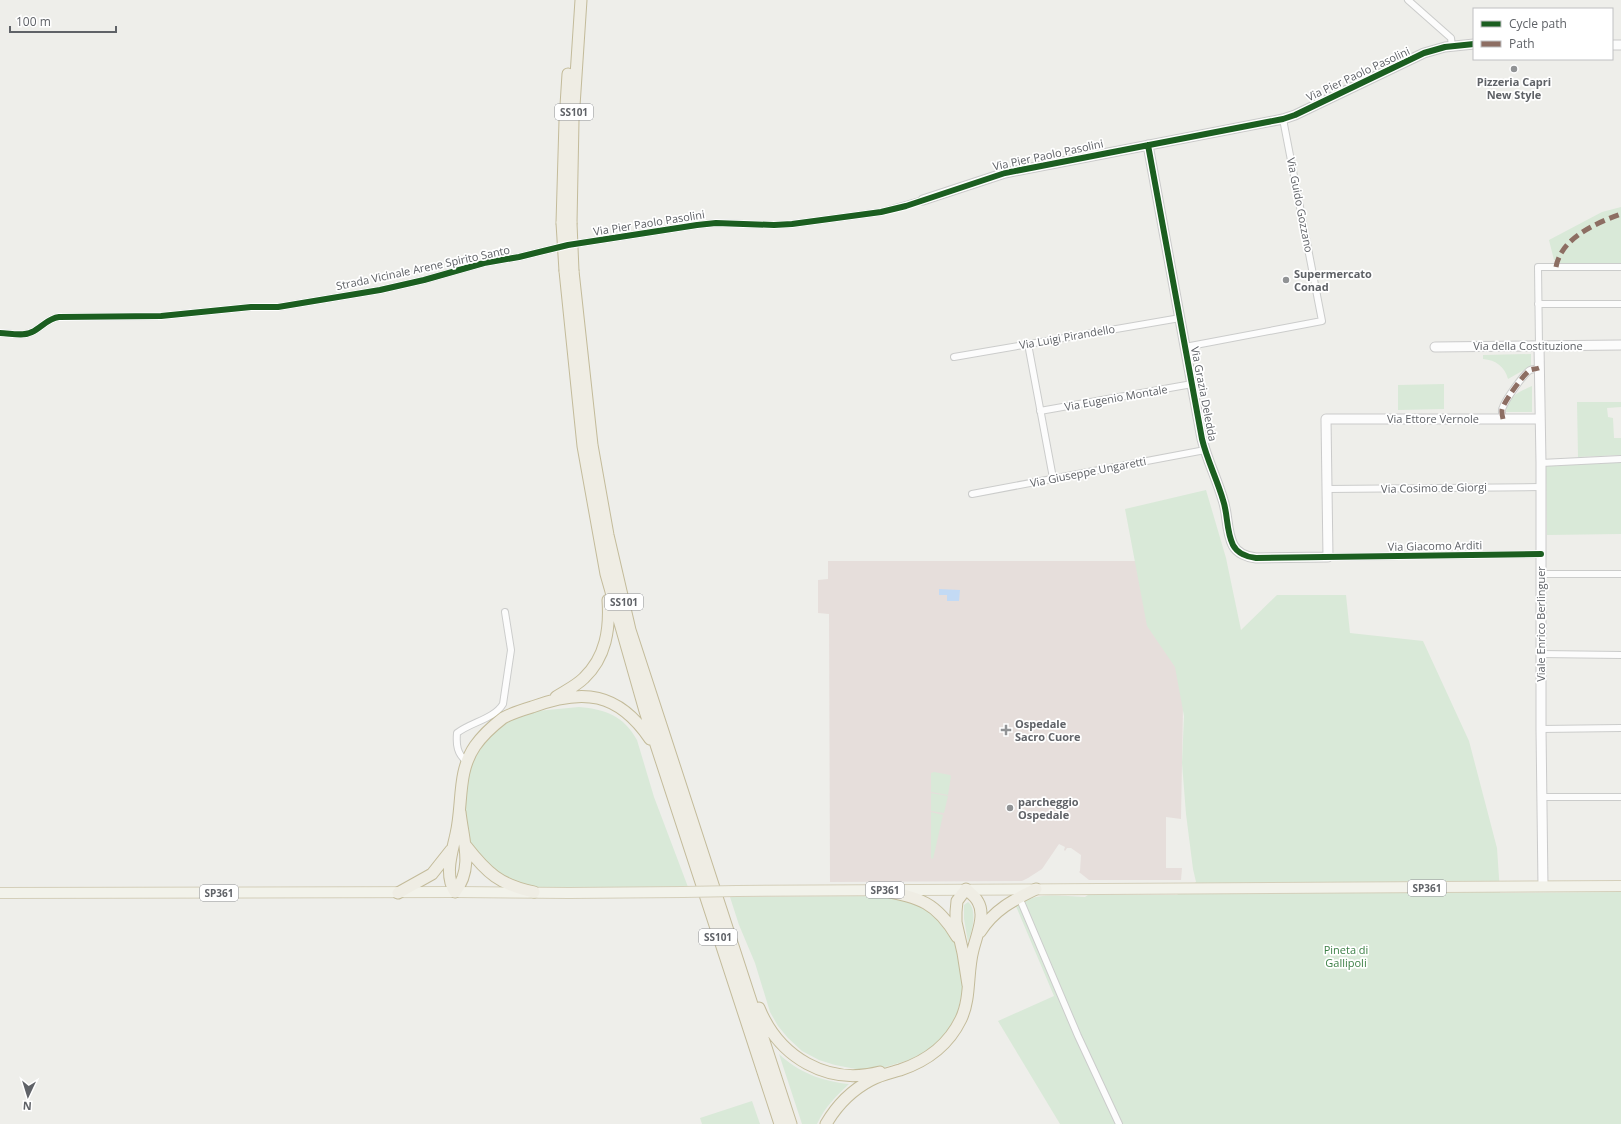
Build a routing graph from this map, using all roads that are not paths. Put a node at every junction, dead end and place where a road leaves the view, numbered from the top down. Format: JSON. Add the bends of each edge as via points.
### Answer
{"nodes":[{"id":1,"x":574,"y":0,"type":"edge"},
{"id":2,"x":581,"y":0,"type":"edge"},
{"id":3,"x":1408,"y":0,"type":"edge"},
{"id":4,"x":1473,"y":44,"type":"edge"},
{"id":5,"x":1452,"y":46,"type":"junction"},
{"id":6,"x":1283,"y":119,"type":"junction"},
{"id":7,"x":1148,"y":145,"type":"junction"},
{"id":8,"x":922,"y":200,"type":"joint"},
{"id":9,"x":567,"y":223,"type":"junction"},
{"id":10,"x":568,"y":245,"type":"joint"},
{"id":11,"x":1621,"y":267,"type":"edge"},
{"id":12,"x":569,"y":271,"type":"junction"},
{"id":13,"x":1538,"y":304,"type":"junction"},
{"id":14,"x":1621,"y":304,"type":"edge"},
{"id":15,"x":1180,"y":318,"type":"junction"},
{"id":16,"x":0,"y":333,"type":"edge"},
{"id":17,"x":1028,"y":344,"type":"junction"},
{"id":18,"x":1621,"y":345,"type":"edge"},
{"id":19,"x":1538,"y":346,"type":"junction"},
{"id":20,"x":1185,"y":347,"type":"junction"},
{"id":21,"x":1434,"y":347,"type":"dead end"},
{"id":22,"x":954,"y":357,"type":"dead end"},
{"id":23,"x":1539,"y":368,"type":"junction"},
{"id":24,"x":1192,"y":384,"type":"junction"},
{"id":25,"x":1040,"y":411,"type":"junction"},
{"id":26,"x":1502,"y":419,"type":"junction"},
{"id":27,"x":1540,"y":419,"type":"junction"},
{"id":28,"x":1205,"y":450,"type":"junction"},
{"id":29,"x":1621,"y":459,"type":"edge"},
{"id":30,"x":1541,"y":463,"type":"junction"},
{"id":31,"x":1053,"y":478,"type":"junction"},
{"id":32,"x":1541,"y":487,"type":"junction"},
{"id":33,"x":1327,"y":489,"type":"junction"},
{"id":34,"x":972,"y":494,"type":"dead end"},
{"id":35,"x":1541,"y":554,"type":"junction"},
{"id":36,"x":1328,"y":557,"type":"junction"},
{"id":37,"x":606,"y":574,"type":"junction"},
{"id":38,"x":1541,"y":574,"type":"junction"},
{"id":39,"x":1621,"y":574,"type":"edge"},
{"id":40,"x":506,"y":612,"type":"dead end"},
{"id":41,"x":1541,"y":654,"type":"junction"},
{"id":42,"x":1621,"y":655,"type":"edge"},
{"id":43,"x":553,"y":699,"type":"junction"},
{"id":44,"x":1621,"y":728,"type":"edge"},
{"id":45,"x":1541,"y":729,"type":"junction"},
{"id":46,"x":657,"y":750,"type":"junction"},
{"id":47,"x":467,"y":762,"type":"junction"},
{"id":48,"x":1543,"y":796,"type":"junction"},
{"id":49,"x":1621,"y":797,"type":"edge"},
{"id":50,"x":460,"y":812,"type":"junction"},
{"id":51,"x":466,"y":846,"type":"junction"},
{"id":52,"x":452,"y":849,"type":"junction"},
{"id":53,"x":1543,"y":886,"type":"junction"},
{"id":54,"x":1621,"y":886,"type":"edge"},
{"id":55,"x":966,"y":889,"type":"junction"},
{"id":56,"x":1036,"y":889,"type":"junction"},
{"id":57,"x":881,"y":890,"type":"junction"},
{"id":58,"x":455,"y":892,"type":"junction"},
{"id":59,"x":534,"y":892,"type":"junction"},
{"id":60,"x":0,"y":893,"type":"edge"},
{"id":61,"x":398,"y":893,"type":"junction"},
{"id":62,"x":1018,"y":898,"type":"junction"},
{"id":63,"x":725,"y":922,"type":"junction"},
{"id":64,"x":976,"y":937,"type":"junction"},
{"id":65,"x":963,"y":953,"type":"junction"},
{"id":66,"x":968,"y":985,"type":"junction"},
{"id":67,"x":922,"y":1060,"type":"junction"},
{"id":68,"x":780,"y":1124,"type":"edge"},
{"id":69,"x":791,"y":1124,"type":"edge"},
{"id":70,"x":826,"y":1124,"type":"edge"},
{"id":71,"x":1119,"y":1124,"type":"edge"}],
"edges":[{"from":1,"to":9,"type":"highway","number":"SS101","via":[[565,122]]},
{"from":2,"to":9,"type":"highway","number":"SS101"},
{"from":3,"to":5,"type":"street","via":[[1451,38]]},
{"from":4,"to":5,"type":"street","name":"Via Pier Paolo Pasolini"},
{"from":5,"to":6,"type":"street","name":"Via Pier Paolo Pasolini","via":[[1424,53]]},
{"from":6,"to":7,"type":"street","name":"Via Pier Paolo Pasolini"},
{"from":6,"to":20,"type":"street","name":"Via Guido Gozzano","via":[[1322,321]]},
{"from":7,"to":8,"type":"street","name":"Via Pier Paolo Pasolini","via":[[1005,173]]},
{"from":7,"to":15,"type":"street","name":"Via Grazia Deledda"},
{"from":8,"to":10,"type":"street","name":"Via Pier Paolo Pasolini","via":[[881,212],[792,224],[716,223]]},
{"from":9,"to":12,"type":"highway","number":"SS101","bridge":true},
{"from":10,"to":16,"type":"street","name":"Strada Vicinale Arene Spirito Santo","via":[[484,263],[380,290],[278,307],[251,307],[161,316],[59,317],[31,333]]},
{"from":11,"to":13,"type":"street","name":"Viale Enrico Berlinguer","via":[[1538,267]]},
{"from":12,"to":37,"type":"highway","number":"SS101","via":[[583,446]]},
{"from":12,"to":63,"type":"highway","number":"SS101","via":[[592,445],[608,535],[630,630]]},
{"from":13,"to":14,"type":"street"},
{"from":13,"to":19,"type":"street","name":"Viale Enrico Berlinguer"},
{"from":15,"to":17,"type":"street","name":"Via Luigi Pirandello"},
{"from":15,"to":20,"type":"street","name":"Via Grazia Deledda"},
{"from":17,"to":22,"type":"street","name":"Via Luigi Pirandello"},
{"from":17,"to":25,"type":"street"},
{"from":18,"to":19,"type":"street","name":"Via della Costituzione"},
{"from":19,"to":21,"type":"street","name":"Via della Costituzione"},
{"from":19,"to":23,"type":"street","name":"Viale Enrico Berlinguer"},
{"from":20,"to":24,"type":"street","name":"Via Grazia Deledda"},
{"from":23,"to":26,"type":"street","via":[[1528,372],[1503,405]]},
{"from":23,"to":27,"type":"street","name":"Viale Enrico Berlinguer"},
{"from":24,"to":25,"type":"street","name":"Via Eugenio Montale"},
{"from":24,"to":28,"type":"street","name":"Via Grazia Deledda"},
{"from":25,"to":31,"type":"street"},
{"from":26,"to":27,"type":"street","name":"Via Ettore Vernole"},
{"from":26,"to":33,"type":"street","name":"Via Ettore Vernole","via":[[1326,419]]},
{"from":27,"to":30,"type":"street","name":"Viale Enrico Berlinguer"},
{"from":28,"to":31,"type":"street","name":"Via Giuseppe Ungaretti"},
{"from":28,"to":36,"type":"street","name":"Via Grazia Deledda","via":[[1223,499],[1229,534],[1237,550],[1256,558]]},
{"from":29,"to":30,"type":"street"},
{"from":30,"to":32,"type":"street","name":"Viale Enrico Berlinguer"},
{"from":31,"to":34,"type":"street","name":"Via Giuseppe Ungaretti"},
{"from":32,"to":33,"type":"street","name":"Via Cosimo de Giorgi"},
{"from":32,"to":35,"type":"street","name":"Viale Enrico Berlinguer"},
{"from":33,"to":36,"type":"street"},
{"from":35,"to":36,"type":"street","name":"Via Giacomo Arditi"},
{"from":35,"to":38,"type":"street","name":"Viale Enrico Berlinguer"},
{"from":37,"to":43,"type":"highway","via":[[609,622],[602,652],[584,678]]},
{"from":37,"to":46,"type":"highway","number":"SS101"},
{"from":38,"to":39,"type":"street"},
{"from":38,"to":41,"type":"street","name":"Viale Enrico Berlinguer"},
{"from":40,"to":47,"type":"street","via":[[511,650],[503,704],[491,715],[457,732],[457,749]]},
{"from":41,"to":42,"type":"street"},
{"from":41,"to":45,"type":"street","name":"Viale Enrico Berlinguer"},
{"from":43,"to":46,"type":"highway","via":[[592,696],[609,702],[628,712]]},
{"from":43,"to":47,"type":"highway","via":[[504,718],[476,745]]},
{"from":44,"to":45,"type":"street"},
{"from":45,"to":48,"type":"street","name":"Viale Enrico Berlinguer"},
{"from":46,"to":68,"type":"highway","number":"SS101"},
{"from":47,"to":50,"type":"highway","via":[[462,778]]},
{"from":48,"to":49,"type":"street"},
{"from":48,"to":53,"type":"street","name":"Viale Enrico Berlinguer"},
{"from":50,"to":51,"type":"highway"},
{"from":50,"to":52,"type":"highway"},
{"from":51,"to":58,"type":"highway","via":[[464,876]]},
{"from":51,"to":59,"type":"highway","via":[[491,875],[509,885]]},
{"from":52,"to":58,"type":"highway","via":[[448,876]]},
{"from":52,"to":61,"type":"highway","via":[[432,874]]},
{"from":53,"to":54,"type":"main road","number":"SP361"},
{"from":53,"to":56,"type":"main road","number":"SP361"},
{"from":55,"to":56,"type":"main road","number":"SP361"},
{"from":55,"to":57,"type":"main road","number":"SP361"},
{"from":55,"to":64,"type":"highway","via":[[980,905]]},
{"from":55,"to":65,"type":"highway","via":[[958,898],[956,906],[956,922]]},
{"from":56,"to":62,"type":"highway"},
{"from":57,"to":59,"type":"main road","number":"SP361","bridge":true},
{"from":57,"to":65,"type":"highway","via":[[913,897],[942,914]]},
{"from":58,"to":59,"type":"main road","number":"SP361"},
{"from":58,"to":61,"type":"main road","number":"SP361"},
{"from":60,"to":61,"type":"main road","number":"SP361"},
{"from":62,"to":64,"type":"highway","via":[[990,917]]},
{"from":62,"to":71,"type":"street"},
{"from":63,"to":67,"type":"highway","via":[[738,944],[766,1024],[781,1045],[793,1055],[819,1069],[850,1075],[874,1073]]},
{"from":63,"to":69,"type":"highway","number":"SS101"},
{"from":64,"to":66,"type":"highway"},
{"from":65,"to":66,"type":"highway"},
{"from":66,"to":67,"type":"highway","via":[[966,1007],[958,1025],[943,1046]]},
{"from":67,"to":70,"type":"highway","via":[[857,1088],[838,1106]]}]}
